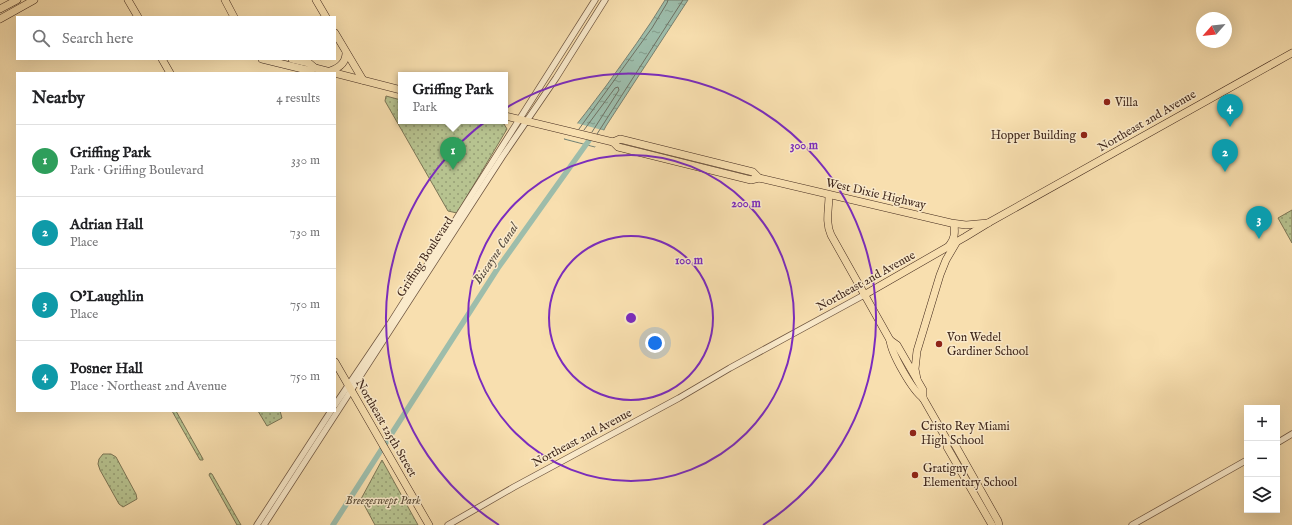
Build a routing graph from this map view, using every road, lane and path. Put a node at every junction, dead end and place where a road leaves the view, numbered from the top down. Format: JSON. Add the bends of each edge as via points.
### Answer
{"nodes":[{"id":1,"x":17,"y":0,"type":"edge"},
{"id":2,"x":34,"y":0,"type":"edge"},
{"id":3,"x":128,"y":0,"type":"edge"},
{"id":4,"x":225,"y":0,"type":"edge"},
{"id":5,"x":316,"y":0,"type":"edge"},
{"id":6,"x":595,"y":0,"type":"edge"},
{"id":7,"x":605,"y":0,"type":"edge"},
{"id":8,"x":0,"y":9,"type":"edge"},
{"id":9,"x":137,"y":16,"type":"edge"},
{"id":10,"x":233,"y":16,"type":"edge"},
{"id":11,"x":325,"y":16,"type":"edge"},
{"id":12,"x":0,"y":19,"type":"edge"},
{"id":13,"x":336,"y":35,"type":"edge"},
{"id":14,"x":346,"y":53,"type":"junction"},
{"id":15,"x":1292,"y":53,"type":"edge"},
{"id":16,"x":163,"y":60,"type":"edge"},
{"id":17,"x":266,"y":60,"type":"edge"},
{"id":18,"x":296,"y":60,"type":"edge"},
{"id":19,"x":315,"y":68,"type":"junction"},
{"id":20,"x":330,"y":71,"type":"junction"},
{"id":21,"x":169,"y":72,"type":"edge"},
{"id":22,"x":334,"y":72,"type":"edge"},
{"id":23,"x":336,"y":73,"type":"edge"},
{"id":24,"x":363,"y":80,"type":"junction"},
{"id":25,"x":398,"y":89,"type":"edge"},
{"id":26,"x":508,"y":117,"type":"edge"},
{"id":27,"x":519,"y":119,"type":"junction"},
{"id":28,"x":526,"y":121,"type":"junction"},
{"id":29,"x":829,"y":195,"type":"junction"},
{"id":30,"x":988,"y":222,"type":"junction"},
{"id":31,"x":954,"y":224,"type":"junction"},
{"id":32,"x":956,"y":242,"type":"junction"},
{"id":33,"x":948,"y":247,"type":"junction"},
{"id":34,"x":864,"y":295,"type":"junction"},
{"id":35,"x":391,"y":327,"type":"junction"},
{"id":36,"x":890,"y":340,"type":"junction"},
{"id":37,"x":336,"y":364,"type":"edge"},
{"id":38,"x":917,"y":379,"type":"junction"},
{"id":39,"x":350,"y":388,"type":"junction"},
{"id":40,"x":923,"y":398,"type":"junction"},
{"id":41,"x":336,"y":404,"type":"edge"},
{"id":42,"x":336,"y":410,"type":"edge"},
{"id":43,"x":330,"y":412,"type":"edge"},
{"id":44,"x":335,"y":412,"type":"edge"},
{"id":45,"x":1292,"y":434,"type":"edge"},
{"id":46,"x":947,"y":440,"type":"junction"},
{"id":47,"x":1280,"y":441,"type":"edge"},
{"id":48,"x":1244,"y":462,"type":"edge"},
{"id":49,"x":257,"y":525,"type":"edge"},
{"id":50,"x":264,"y":525,"type":"edge"},
{"id":51,"x":429,"y":525,"type":"edge"},
{"id":52,"x":448,"y":525,"type":"edge"},
{"id":53,"x":992,"y":525,"type":"edge"},
{"id":54,"x":999,"y":525,"type":"edge"},
{"id":55,"x":1132,"y":525,"type":"edge"}],
"edges":[{"from":1,"to":8,"type":"main road"},
{"from":2,"to":12,"type":"main road"},
{"from":3,"to":9,"type":"main road"},
{"from":4,"to":10,"type":"main road"},
{"from":5,"to":11,"type":"main road"},
{"from":6,"to":27,"type":"street","name":"Griffing Boulevard"},
{"from":7,"to":28,"type":"street","name":"Griffing Boulevard"},
{"from":13,"to":14,"type":"main road"},
{"from":14,"to":20,"type":"main road","via":[[344,62]]},
{"from":14,"to":24,"type":"main road"},
{"from":15,"to":30,"type":"main road","name":"Northeast 2nd Avenue"},
{"from":16,"to":21,"type":"main road"},
{"from":17,"to":19,"type":"main road","via":[[307,70]]},
{"from":18,"to":19,"type":"main road","via":[[309,63]]},
{"from":19,"to":20,"type":"main road"},
{"from":20,"to":22,"type":"main road"},
{"from":23,"to":24,"type":"main road"},
{"from":24,"to":25,"type":"main road"},
{"from":26,"to":27,"type":"main road","name":"West Dixie Highway"},
{"from":27,"to":28,"type":"main road","name":"West Dixie Highway"},
{"from":27,"to":35,"type":"street","name":"Griffing Boulevard"},
{"from":28,"to":29,"type":"main road","name":"West Dixie Highway","via":[[613,142],[620,140],[753,172],[759,178]]},
{"from":28,"to":35,"type":"street","name":"Griffing Boulevard"},
{"from":29,"to":31,"type":"main road","name":"West Dixie Highway"},
{"from":29,"to":34,"type":"main road","via":[[829,232]]},
{"from":30,"to":31,"type":"main road","name":"West Dixie Highway"},
{"from":30,"to":32,"type":"main road","name":"Northeast 2nd Avenue"},
{"from":31,"to":33,"type":"main road","via":[[954,239]]},
{"from":32,"to":33,"type":"main road","name":"Northeast 2nd Avenue"},
{"from":32,"to":38,"type":"main road","via":[[940,275],[917,351]]},
{"from":33,"to":34,"type":"main road","name":"Northeast 2nd Avenue"},
{"from":34,"to":36,"type":"main road"},
{"from":34,"to":52,"type":"street","name":"Northeast 2nd Avenue"},
{"from":35,"to":39,"type":"street","name":"Griffing Boulevard"},
{"from":36,"to":38,"type":"main road","via":[[897,344]]},
{"from":36,"to":40,"type":"main road","via":[[890,348],[916,393]]},
{"from":37,"to":39,"type":"main road","name":"Northeast 125th Street"},
{"from":38,"to":40,"type":"main road","via":[[923,390]]},
{"from":39,"to":41,"type":"street","name":"Griffing Boulevard"},
{"from":39,"to":42,"type":"street","name":"Griffing Boulevard"},
{"from":39,"to":51,"type":"main road","name":"Northeast 125th Street"},
{"from":40,"to":46,"type":"main road"},
{"from":43,"to":49,"type":"street"},
{"from":44,"to":50,"type":"street","name":"Griffing Boulevard"},
{"from":45,"to":47,"type":"street"},
{"from":46,"to":53,"type":"main road","via":[[947,447]]},
{"from":46,"to":54,"type":"main road","via":[[954,444]]},
{"from":48,"to":55,"type":"street"}]}
